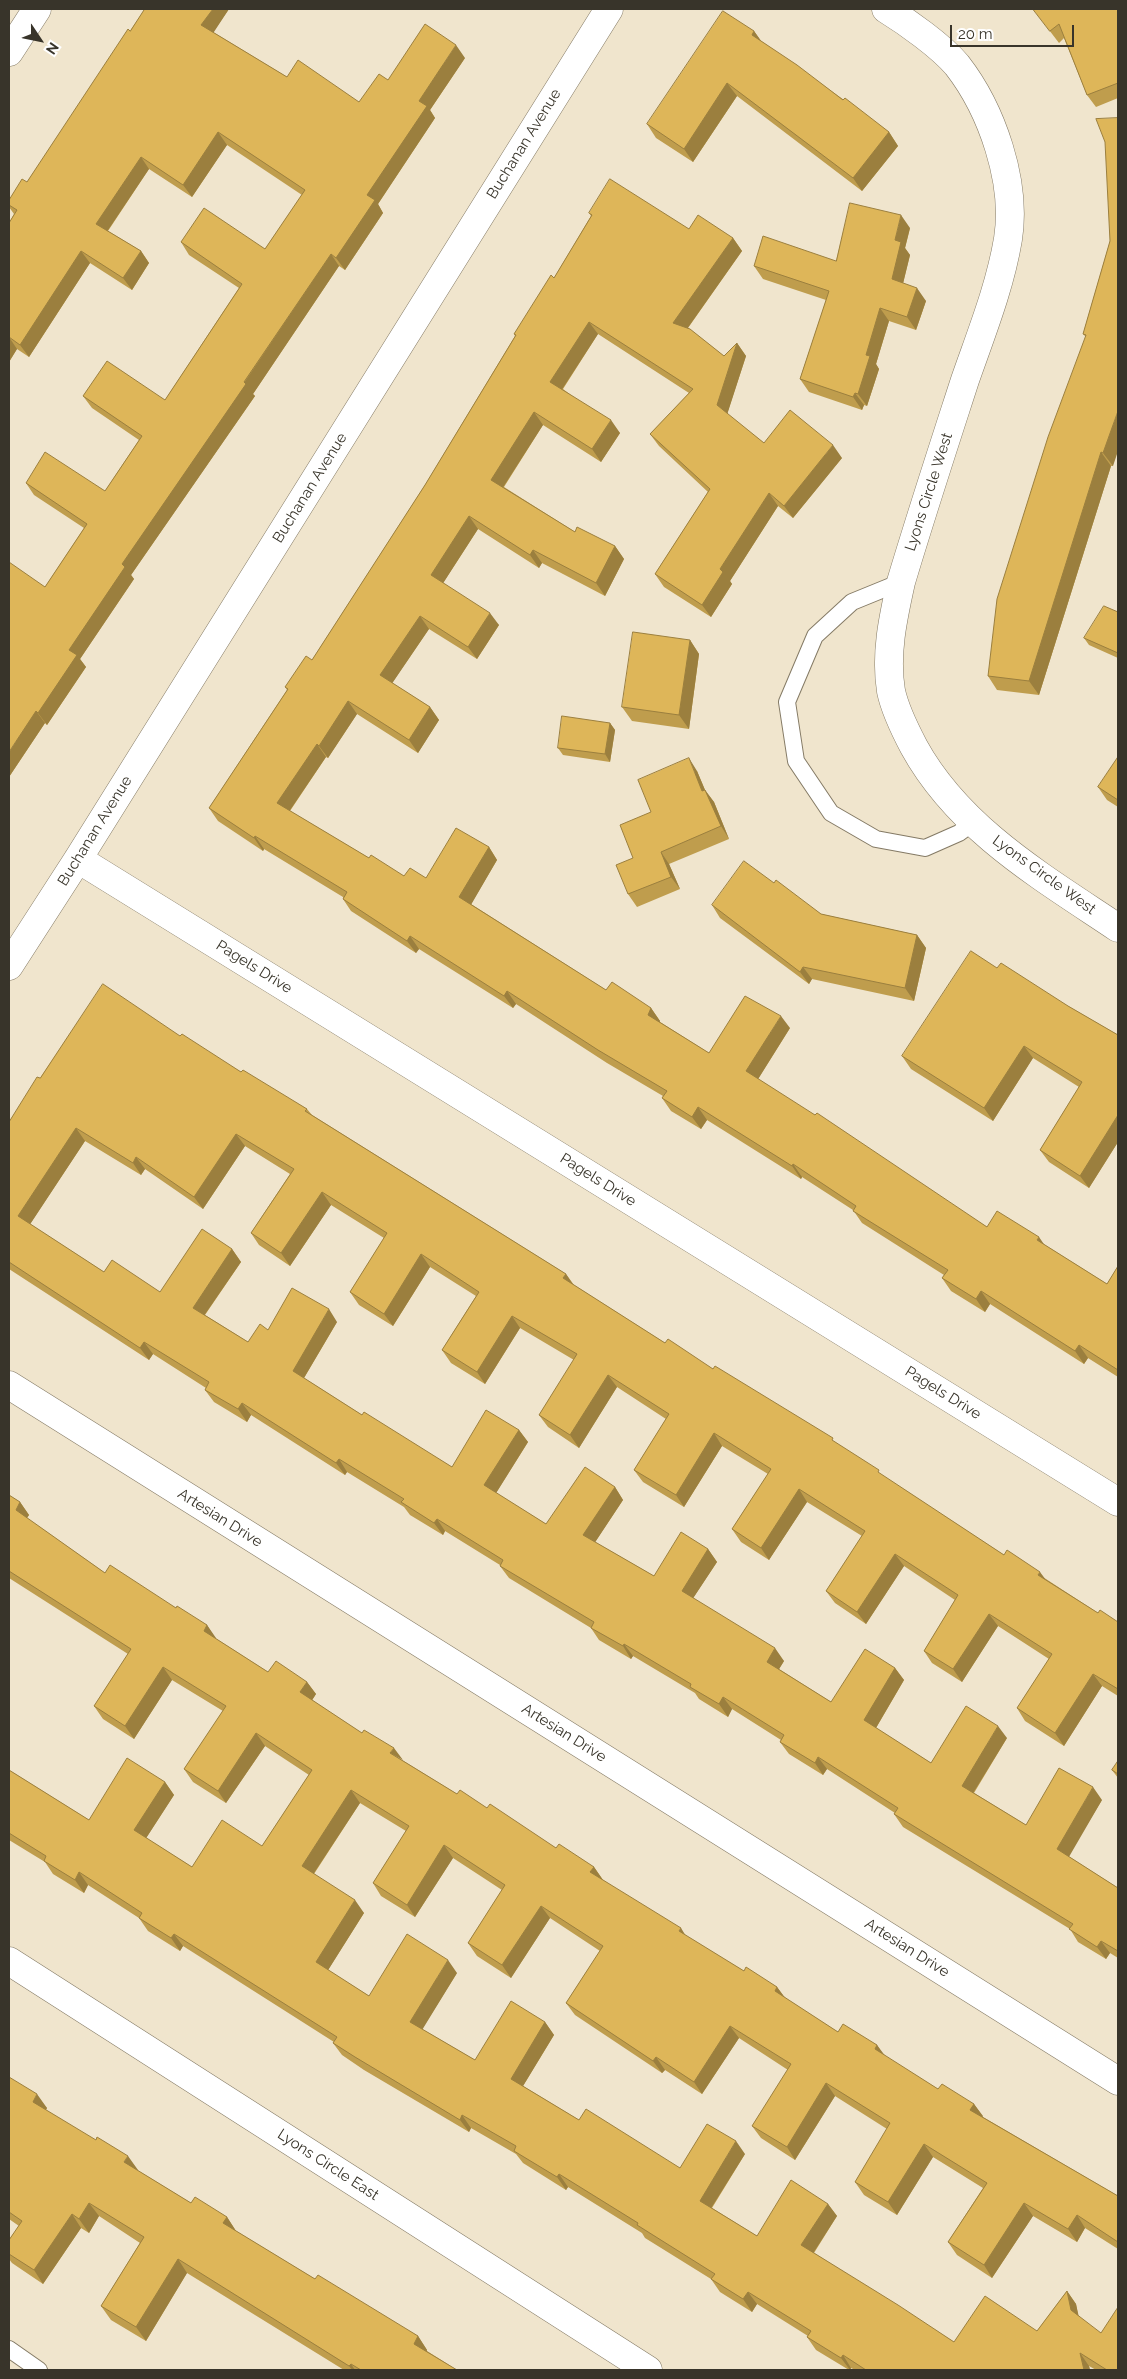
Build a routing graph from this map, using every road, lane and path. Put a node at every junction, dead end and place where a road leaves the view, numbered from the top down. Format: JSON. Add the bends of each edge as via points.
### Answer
{"nodes":[{"id":1,"x":37,"y":9,"type":"edge"},
{"id":2,"x":609,"y":9,"type":"edge"},
{"id":3,"x":886,"y":9,"type":"edge"},
{"id":4,"x":9,"y":52,"type":"edge"},
{"id":5,"x":900,"y":582,"type":"junction"},
{"id":6,"x":974,"y":822,"type":"junction"},
{"id":7,"x":78,"y":858,"type":"junction"},
{"id":8,"x":1118,"y":928,"type":"edge"},
{"id":9,"x":9,"y":966,"type":"edge"},
{"id":10,"x":9,"y":1385,"type":"edge"},
{"id":11,"x":1118,"y":1502,"type":"edge"},
{"id":12,"x":9,"y":1961,"type":"edge"},
{"id":13,"x":1118,"y":2081,"type":"edge"},
{"id":14,"x":9,"y":2349,"type":"edge"},
{"id":15,"x":39,"y":2370,"type":"edge"},
{"id":16,"x":648,"y":2370,"type":"edge"}],
"edges":[{"from":1,"to":4,"type":"street"},
{"from":2,"to":7,"type":"street","name":"Buchanan Avenue"},
{"from":3,"to":5,"type":"street","name":"Lyons Circle West","via":[[956,64],[980,100],[995,134],[1009,192],[1008,238],[996,290]]},
{"from":5,"to":6,"type":"street","name":"Lyons Circle West","via":[[889,652],[891,692],[905,730],[928,772],[953,803]]},
{"from":5,"to":6,"type":"lane","via":[[852,602],[816,636],[787,702],[796,761],[831,813],[876,838],[925,848],[960,833]]},
{"from":6,"to":8,"type":"street","name":"Lyons Circle West","via":[[1024,865]]},
{"from":7,"to":9,"type":"street","name":"Buchanan Avenue"},
{"from":7,"to":11,"type":"street","name":"Pagels Drive"},
{"from":10,"to":13,"type":"street","name":"Artesian Drive"},
{"from":12,"to":16,"type":"street","name":"Lyons Circle East"},
{"from":14,"to":15,"type":"lane"}]}
